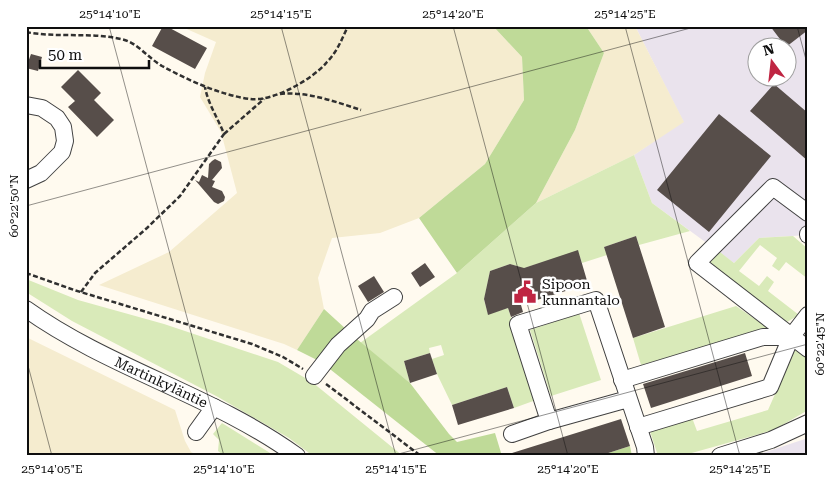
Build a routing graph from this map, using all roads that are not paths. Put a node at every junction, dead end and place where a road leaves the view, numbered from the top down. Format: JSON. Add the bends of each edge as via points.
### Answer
{"nodes":[{"id":1,"x":26,"y":105,"type":"edge"},
{"id":2,"x":26,"y":180,"type":"edge"},
{"id":3,"x":808,"y":213,"type":"edge"},
{"id":4,"x":394,"y":297,"type":"dead end"},
{"id":5,"x":26,"y":309,"type":"edge"},
{"id":6,"x":808,"y":315,"type":"edge"},
{"id":7,"x":791,"y":337,"type":"junction"},
{"id":8,"x":808,"y":349,"type":"edge"},
{"id":9,"x":314,"y":376,"type":"dead end"},
{"id":10,"x":622,"y":380,"type":"junction"},
{"id":11,"x":628,"y":399,"type":"junction"},
{"id":12,"x":214,"y":407,"type":"junction"},
{"id":13,"x":549,"y":422,"type":"junction"},
{"id":14,"x":808,"y":423,"type":"edge"},
{"id":15,"x":638,"y":428,"type":"junction"},
{"id":16,"x":196,"y":432,"type":"dead end"},
{"id":17,"x":512,"y":434,"type":"dead end"},
{"id":18,"x":297,"y":456,"type":"edge"},
{"id":19,"x":646,"y":456,"type":"edge"},
{"id":20,"x":720,"y":456,"type":"edge"}],
"edges":[{"from":1,"to":2,"type":"street","via":[[42,108],[57,118],[63,127],[65,141],[62,152],[41,173]]},
{"from":3,"to":7,"type":"street","via":[[773,187],[697,263]]},
{"from":4,"to":9,"type":"street","via":[[372,311],[338,345]]},
{"from":5,"to":12,"type":"street","name":"Martinkyläntie","via":[[63,333]]},
{"from":6,"to":7,"type":"street"},
{"from":7,"to":8,"type":"street"},
{"from":7,"to":10,"type":"street","via":[[763,337]]},
{"from":7,"to":15,"type":"street","via":[[770,387]]},
{"from":10,"to":11,"type":"street"},
{"from":10,"to":13,"type":"street","via":[[596,300],[518,324]]},
{"from":11,"to":13,"type":"street"},
{"from":11,"to":15,"type":"street"},
{"from":12,"to":16,"type":"street"},
{"from":12,"to":18,"type":"street","name":"Martinkyläntie"},
{"from":13,"to":17,"type":"street"},
{"from":14,"to":20,"type":"street","via":[[771,440]]},
{"from":15,"to":19,"type":"street"}]}
